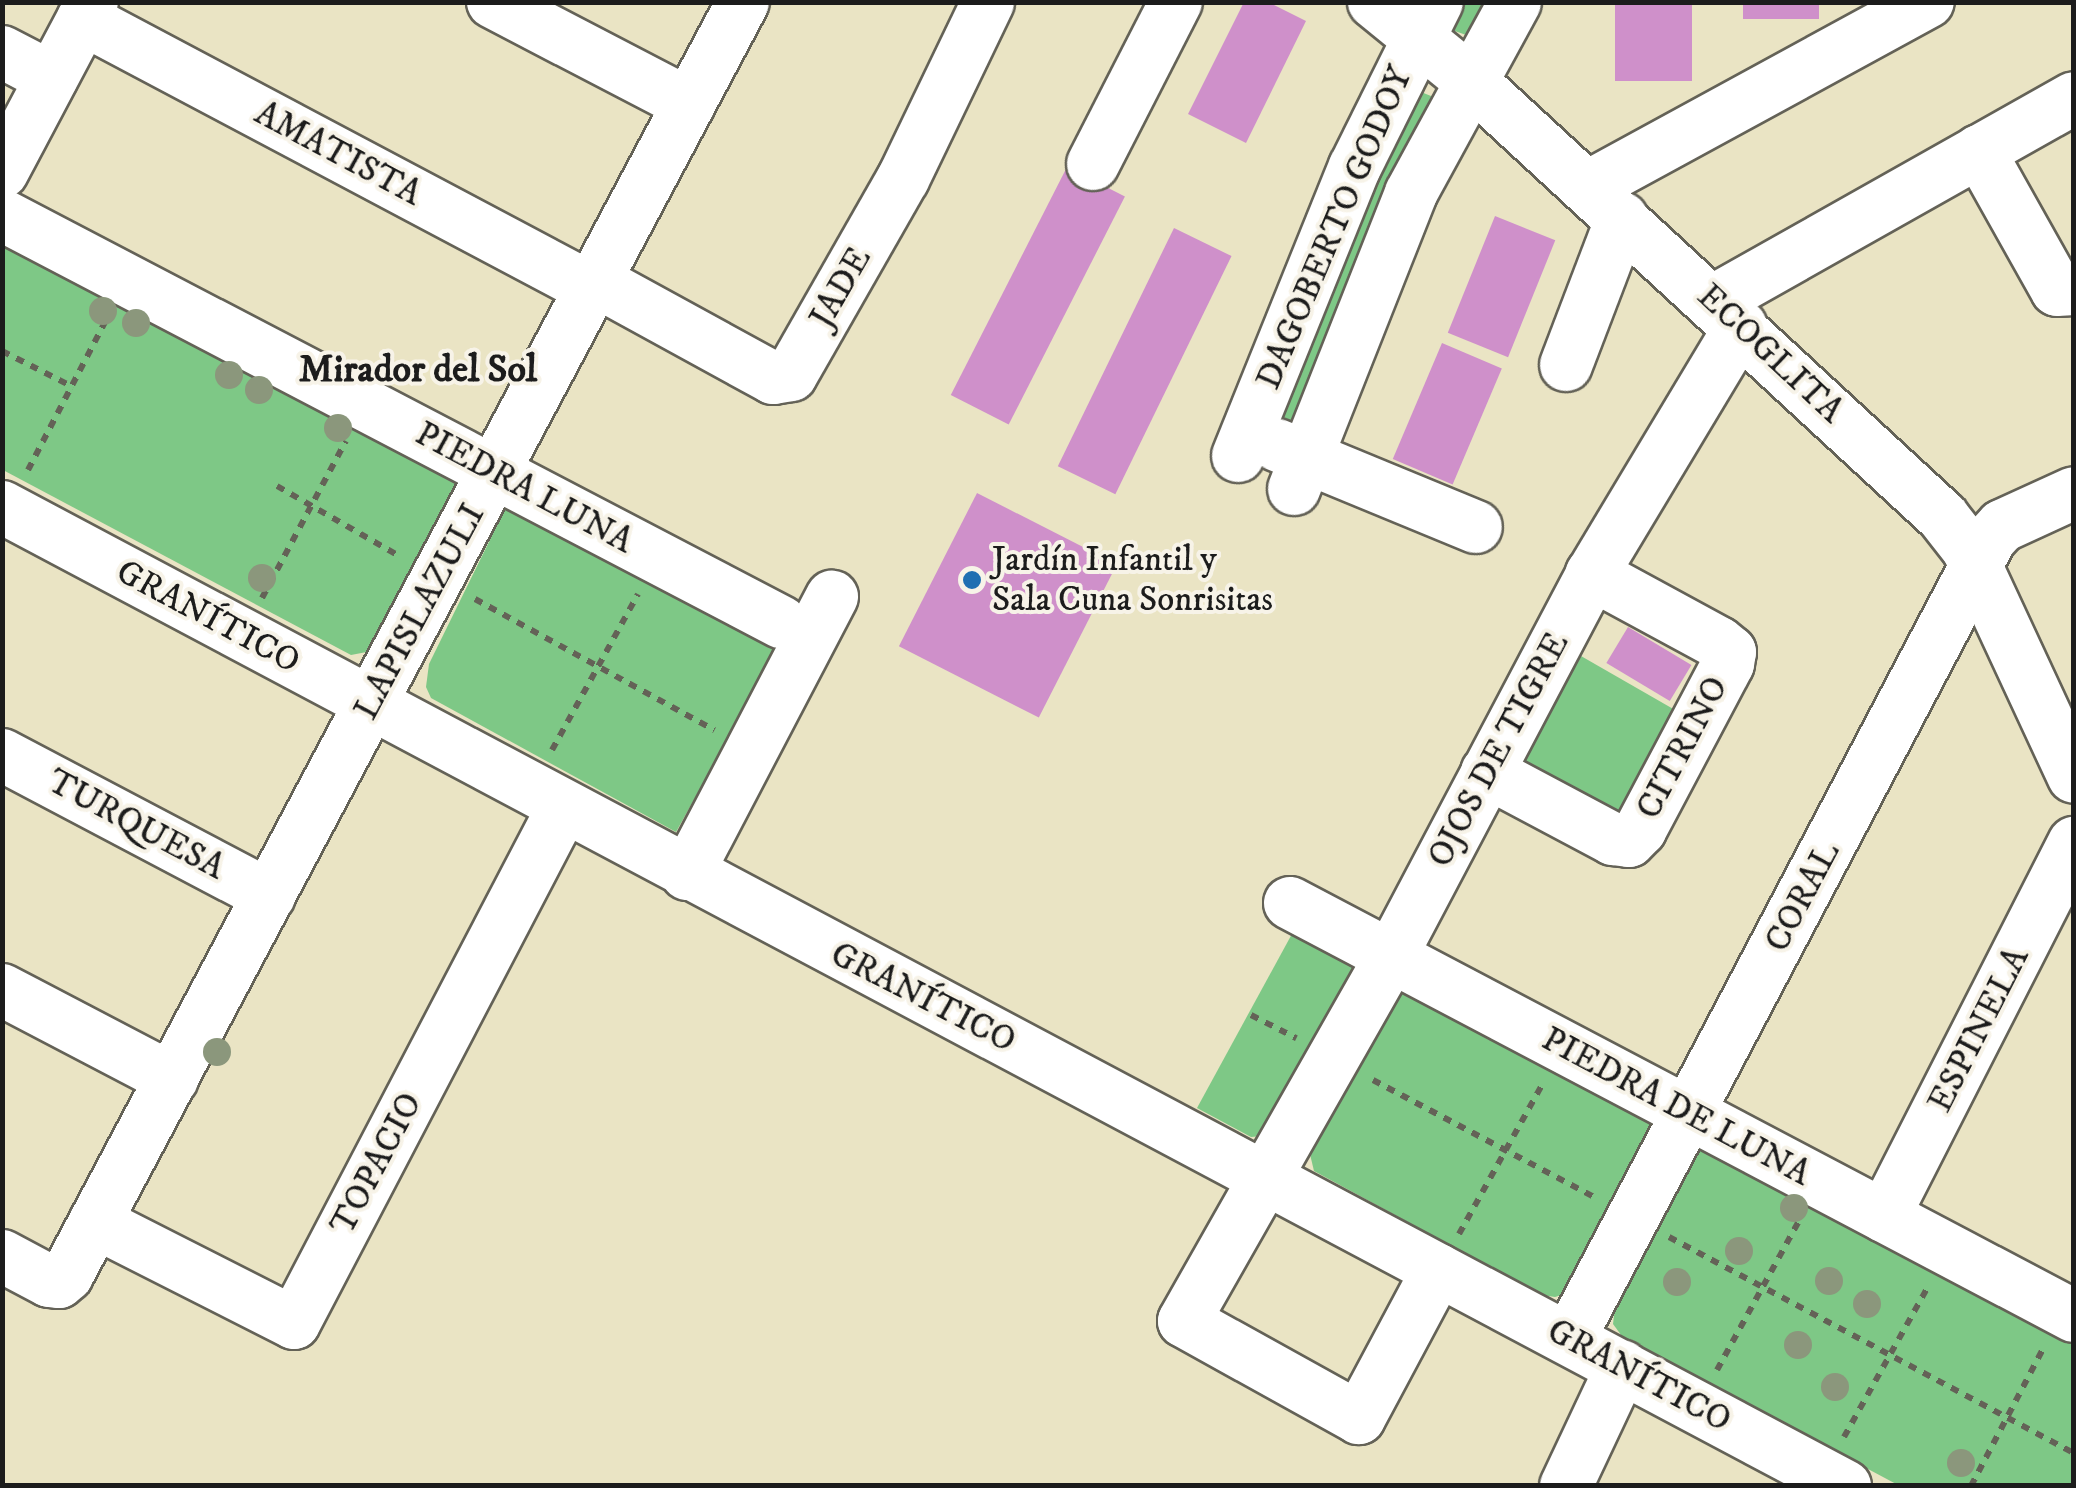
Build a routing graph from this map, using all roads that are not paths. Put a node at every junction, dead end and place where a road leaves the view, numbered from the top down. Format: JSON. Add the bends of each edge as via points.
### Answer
{"nodes":[{"id":1,"x":493,"y":2,"type":"edge"},
{"id":2,"x":744,"y":2,"type":"edge"},
{"id":3,"x":988,"y":2,"type":"edge"},
{"id":4,"x":1176,"y":2,"type":"edge"},
{"id":5,"x":1374,"y":2,"type":"edge"},
{"id":6,"x":1515,"y":2,"type":"edge"},
{"id":7,"x":1928,"y":2,"type":"edge"},
{"id":8,"x":87,"y":11,"type":"edge"},
{"id":9,"x":1427,"y":22,"type":"edge"},
{"id":10,"x":2,"y":52,"type":"edge"},
{"id":11,"x":52,"y":78,"type":"junction"},
{"id":12,"x":1472,"y":82,"type":"junction"},
{"id":13,"x":2074,"y":98,"type":"edge"},
{"id":14,"x":690,"y":104,"type":"junction"},
{"id":15,"x":1979,"y":151,"type":"junction"},
{"id":16,"x":1094,"y":164,"type":"dead end"},
{"id":17,"x":2,"y":172,"type":"edge"},
{"id":18,"x":1605,"y":202,"type":"junction"},
{"id":19,"x":2,"y":214,"type":"edge"},
{"id":20,"x":594,"y":285,"type":"junction"},
{"id":21,"x":2074,"y":289,"type":"edge"},
{"id":22,"x":1728,"y":314,"type":"junction"},
{"id":23,"x":1566,"y":365,"type":"dead end"},
{"id":24,"x":494,"y":472,"type":"junction"},
{"id":25,"x":1300,"y":473,"type":"junction"},
{"id":26,"x":2074,"y":493,"type":"edge"},
{"id":27,"x":5,"y":508,"type":"edge"},
{"id":28,"x":1476,"y":527,"type":"dead end"},
{"id":29,"x":1977,"y":568,"type":"junction"},
{"id":30,"x":1592,"y":574,"type":"junction"},
{"id":31,"x":832,"y":597,"type":"dead end"},
{"id":32,"x":781,"y":622,"type":"dead end"},
{"id":33,"x":371,"y":704,"type":"junction"},
{"id":34,"x":2068,"y":749,"type":"edge"},
{"id":35,"x":2,"y":755,"type":"edge"},
{"id":36,"x":1487,"y":772,"type":"junction"},
{"id":37,"x":547,"y":799,"type":"junction"},
{"id":38,"x":2074,"y":843,"type":"edge"},
{"id":39,"x":686,"y":874,"type":"junction"},
{"id":40,"x":269,"y":896,"type":"junction"},
{"id":41,"x":1290,"y":902,"type":"dead end"},
{"id":42,"x":1391,"y":956,"type":"junction"},
{"id":43,"x":2,"y":990,"type":"edge"},
{"id":44,"x":172,"y":1079,"type":"junction"},
{"id":45,"x":1688,"y":1113,"type":"junction"},
{"id":46,"x":1264,"y":1178,"type":"junction"},
{"id":47,"x":1884,"y":1216,"type":"junction"},
{"id":48,"x":95,"y":1222,"type":"junction"},
{"id":49,"x":2,"y":1256,"type":"edge"},
{"id":50,"x":1438,"y":1270,"type":"junction"},
{"id":51,"x":2070,"y":1305,"type":"edge"},
{"id":52,"x":1570,"y":1339,"type":"junction"},
{"id":53,"x":1622,"y":1368,"type":"junction"},
{"id":54,"x":1816,"y":1477,"type":"edge"},
{"id":55,"x":1566,"y":1486,"type":"edge"}],
"edges":[{"from":1,"to":14,"type":"street"},
{"from":2,"to":14,"type":"street","name":"LAPISLAZULI"},
{"from":3,"to":20,"type":"street","name":"JADE","via":[[903,179],[791,375],[772,378]]},
{"from":4,"to":16,"type":"street"},
{"from":5,"to":9,"type":"street","name":"ECOGLITA"},
{"from":6,"to":12,"type":"street","name":"DAGOBERTO GODOY"},
{"from":7,"to":18,"type":"street"},
{"from":8,"to":11,"type":"street"},
{"from":8,"to":20,"type":"street","name":"AMATISTA"},
{"from":9,"to":12,"type":"street","name":"ECOGLITA"},
{"from":9,"to":25,"type":"street","name":"DAGOBERTO GODOY","via":[[1355,167],[1243,444]]},
{"from":10,"to":11,"type":"street"},
{"from":11,"to":17,"type":"street"},
{"from":12,"to":18,"type":"street","name":"ECOGLITA"},
{"from":12,"to":25,"type":"street","name":"DAGOBERTO GODOY","via":[[1407,202]]},
{"from":13,"to":15,"type":"street","name":"OJOS DE TIGRE"},
{"from":14,"to":20,"type":"street","name":"LAPISLAZULI"},
{"from":15,"to":21,"type":"street","via":[[2057,290]]},
{"from":15,"to":22,"type":"street","name":"OJOS DE TIGRE"},
{"from":18,"to":22,"type":"street","name":"ECOGLITA"},
{"from":18,"to":23,"type":"street"},
{"from":19,"to":24,"type":"street","name":"PIEDRA LUNA"},
{"from":20,"to":24,"type":"street","name":"LAPISLAZULI"},
{"from":22,"to":29,"type":"street","name":"ECOGLITA","via":[[1943,517]]},
{"from":22,"to":30,"type":"street","name":"OJOS DE TIGRE"},
{"from":24,"to":32,"type":"street","name":"PIEDRA LUNA"},
{"from":24,"to":33,"type":"street","name":"LAPISLAZULI"},
{"from":25,"to":28,"type":"street"},
{"from":26,"to":29,"type":"street","name":"CORAL","via":[[2002,526]]},
{"from":27,"to":33,"type":"street","name":"GRANÍTICO"},
{"from":29,"to":34,"type":"street","name":"ECOGLITA"},
{"from":29,"to":45,"type":"street","name":"CORAL"},
{"from":30,"to":36,"type":"street","name":"OJOS DE TIGRE"},
{"from":30,"to":36,"type":"street","name":"CITRINO","via":[[1730,652],[1640,830],[1630,841],[1613,839]]},
{"from":31,"to":39,"type":"street"},
{"from":33,"to":37,"type":"street","name":"GRANÍTICO"},
{"from":33,"to":40,"type":"street","name":"LAPISLAZULI"},
{"from":35,"to":40,"type":"street","name":"TURQUESA"},
{"from":36,"to":42,"type":"street","name":"OJOS DE TIGRE"},
{"from":37,"to":39,"type":"street","name":"GRANÍTICO"},
{"from":37,"to":48,"type":"street","name":"TOPACIO","via":[[294,1323]]},
{"from":38,"to":47,"type":"street","name":"ESPINELA"},
{"from":39,"to":46,"type":"street","name":"GRANÍTICO"},
{"from":40,"to":44,"type":"street","name":"LAPISLAZULI"},
{"from":41,"to":42,"type":"street","name":"PIEDRA DE LUNA"},
{"from":42,"to":45,"type":"street","name":"PIEDRA DE LUNA"},
{"from":42,"to":46,"type":"street","name":"OJOS DE TIGRE"},
{"from":43,"to":44,"type":"street"},
{"from":44,"to":48,"type":"street","name":"LAPISLAZULI"},
{"from":45,"to":47,"type":"street","name":"PIEDRA DE LUNA"},
{"from":45,"to":52,"type":"street","name":"CORAL"},
{"from":46,"to":50,"type":"street","name":"GRANÍTICO"},
{"from":46,"to":50,"type":"street","name":"OJOS DE TIGRE","via":[[1184,1322],[1359,1418]]},
{"from":47,"to":51,"type":"street","name":"PIEDRA DE LUNA"},
{"from":48,"to":49,"type":"street","name":"LAPISLAZULI","via":[[59,1282]]},
{"from":50,"to":52,"type":"street","name":"GRANÍTICO"},
{"from":52,"to":53,"type":"street","name":"GRANÍTICO"},
{"from":53,"to":54,"type":"street","name":"GRANÍTICO"},
{"from":53,"to":55,"type":"street"}]}
